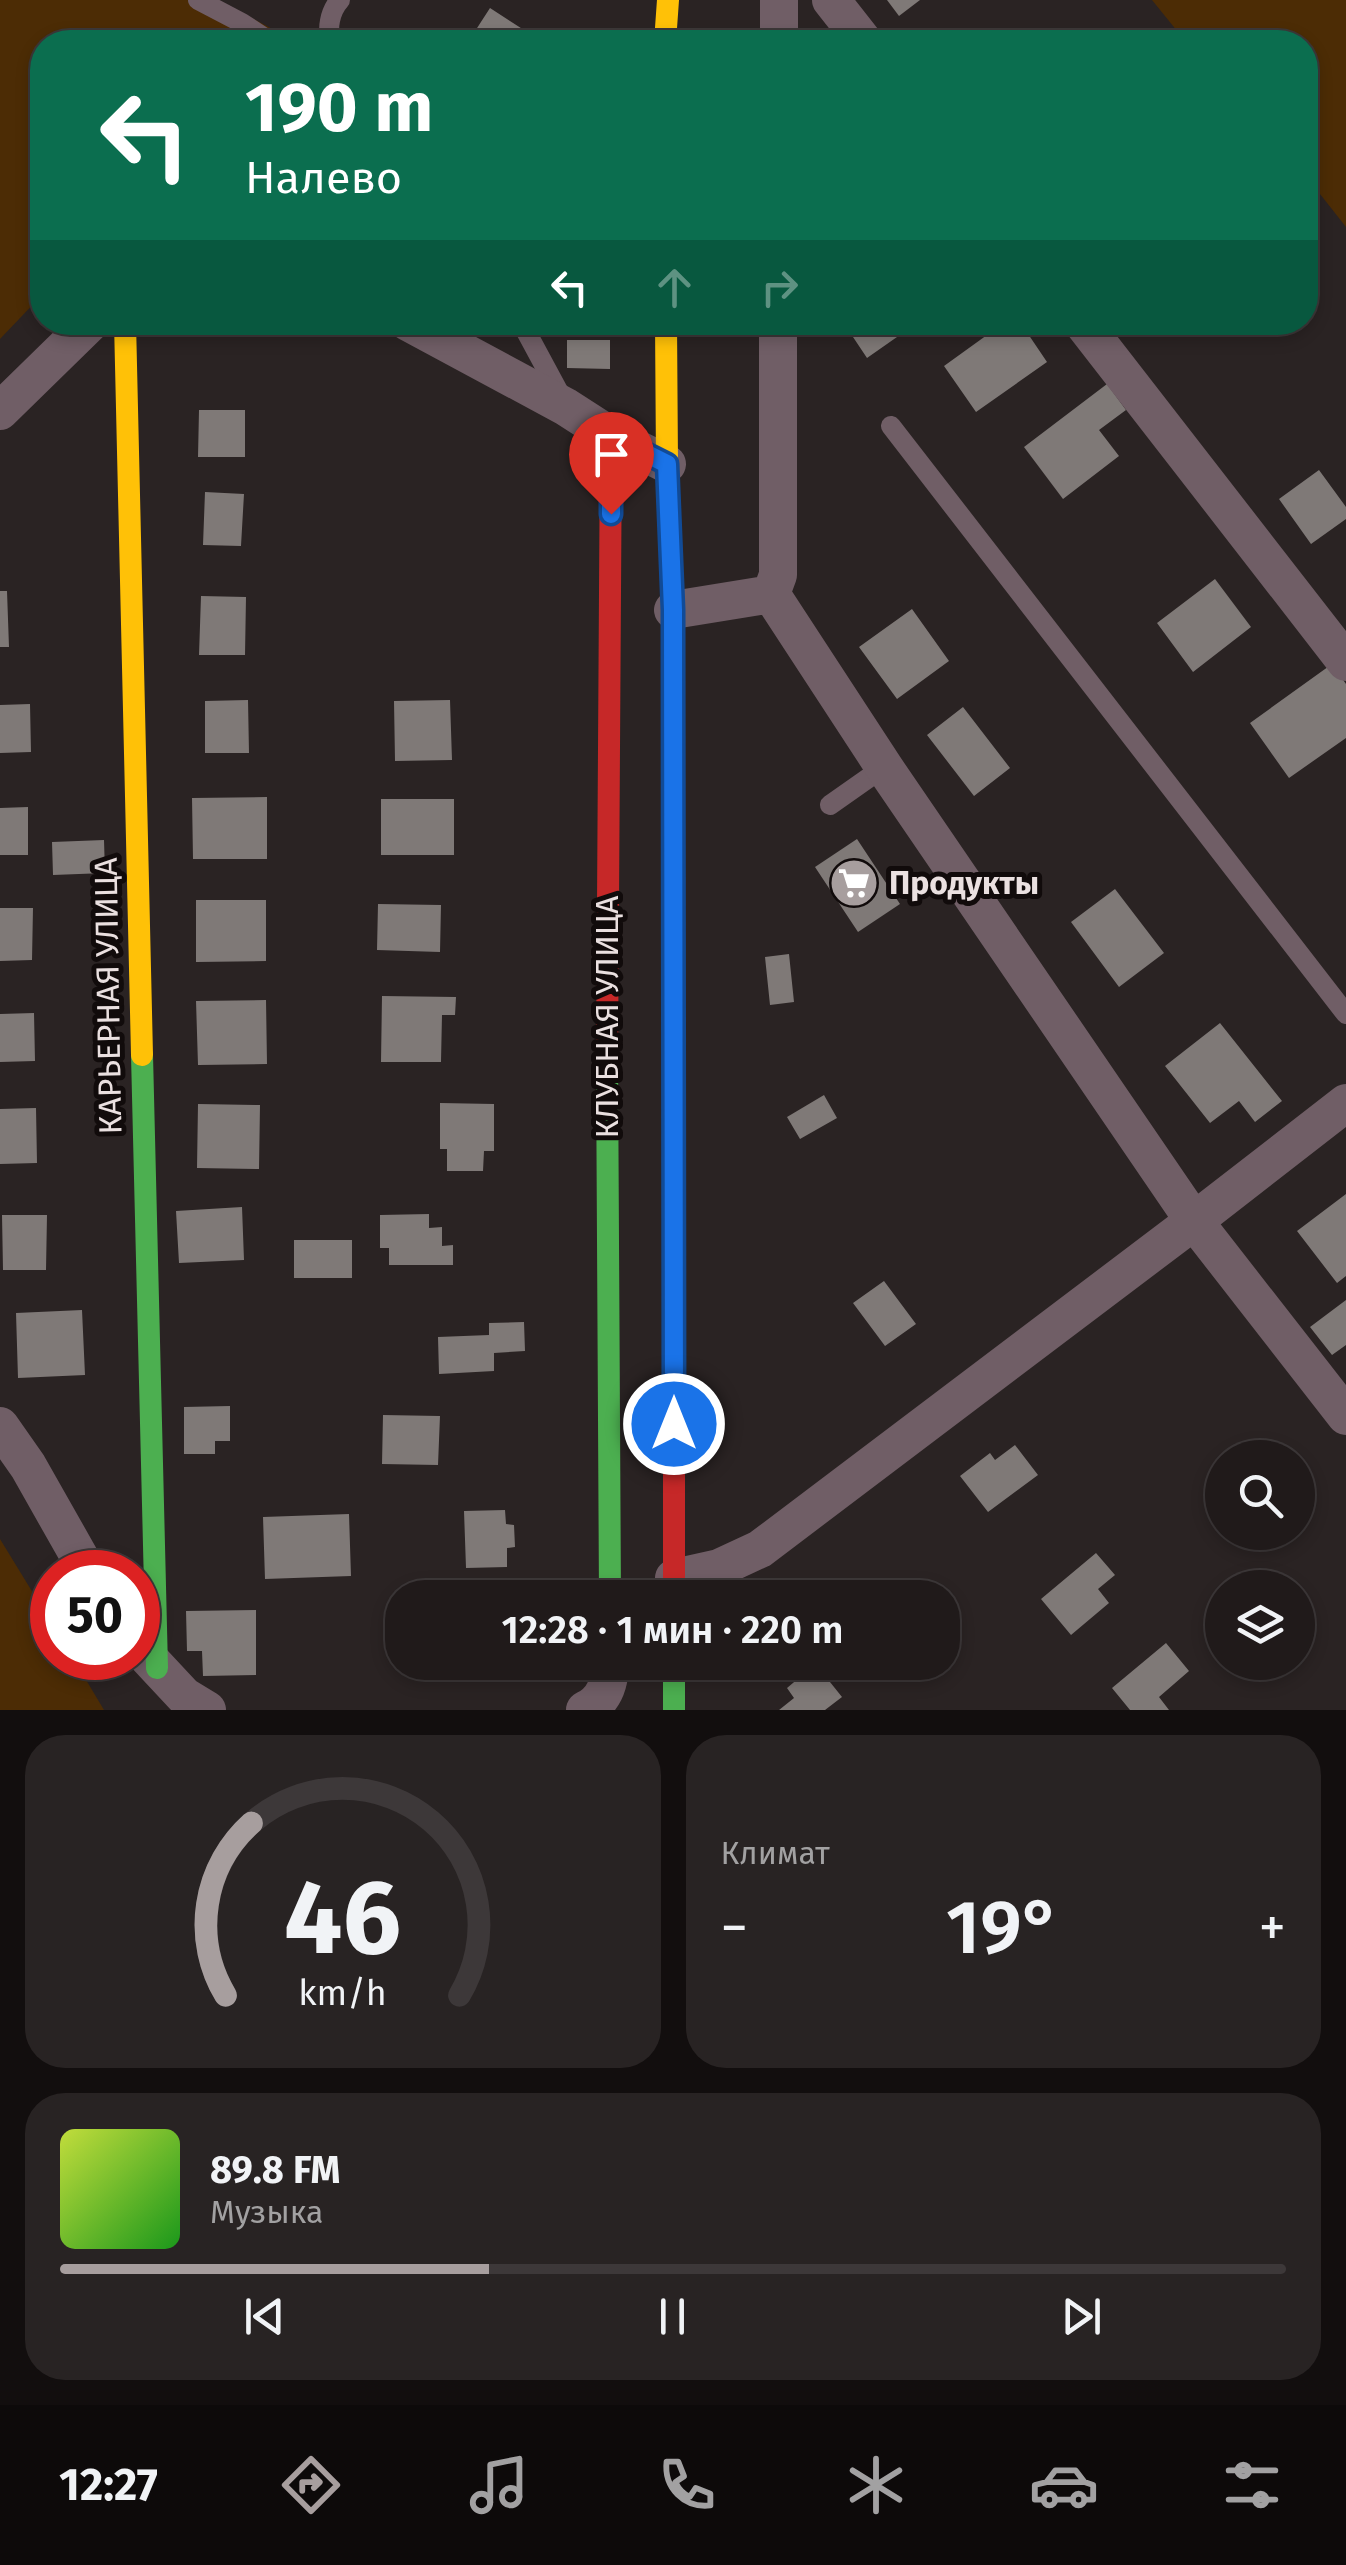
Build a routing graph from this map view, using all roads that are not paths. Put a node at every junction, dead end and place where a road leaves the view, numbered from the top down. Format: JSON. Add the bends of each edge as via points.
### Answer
{"nodes":[{"id":1,"x":198,"y":0,"type":"edge"},
{"id":2,"x":340,"y":0,"type":"edge"},
{"id":3,"x":668,"y":0,"type":"edge"},
{"id":4,"x":780,"y":0,"type":"edge"},
{"id":5,"x":831,"y":0,"type":"edge"},
{"id":6,"x":253,"y":30,"type":"edge"},
{"id":7,"x":329,"y":30,"type":"edge"},
{"id":8,"x":666,"y":30,"type":"edge"},
{"id":9,"x":779,"y":30,"type":"edge"},
{"id":10,"x":855,"y":30,"type":"edge"},
{"id":11,"x":78,"y":335,"type":"edge"},
{"id":12,"x":124,"y":335,"type":"edge"},
{"id":13,"x":432,"y":335,"type":"edge"},
{"id":14,"x":528,"y":335,"type":"edge"},
{"id":15,"x":666,"y":335,"type":"edge"},
{"id":16,"x":778,"y":335,"type":"edge"},
{"id":17,"x":1092,"y":335,"type":"edge"},
{"id":18,"x":566,"y":406,"type":"junction"},
{"id":19,"x":0,"y":412,"type":"edge"},
{"id":20,"x":891,"y":426,"type":"dead end"},
{"id":21,"x":611,"y":436,"type":"junction"},
{"id":22,"x":667,"y":464,"type":"junction"},
{"id":23,"x":771,"y":594,"type":"junction"},
{"id":24,"x":673,"y":610,"type":"junction"},
{"id":25,"x":1346,"y":662,"type":"edge"},
{"id":26,"x":884,"y":767,"type":"junction"},
{"id":27,"x":830,"y":805,"type":"dead end"},
{"id":28,"x":1346,"y":1014,"type":"edge"},
{"id":29,"x":1346,"y":1103,"type":"edge"},
{"id":30,"x":1194,"y":1221,"type":"junction"},
{"id":31,"x":1346,"y":1416,"type":"edge"},
{"id":32,"x":0,"y":1426,"type":"edge"},
{"id":33,"x":76,"y":1550,"type":"edge"},
{"id":34,"x":145,"y":1550,"type":"edge"},
{"id":35,"x":610,"y":1580,"type":"edge"},
{"id":36,"x":674,"y":1580,"type":"edge"},
{"id":37,"x":692,"y":1580,"type":"edge"},
{"id":38,"x":160,"y":1671,"type":"edge"},
{"id":39,"x":674,"y":1680,"type":"edge"},
{"id":40,"x":207,"y":1710,"type":"edge"},
{"id":41,"x":674,"y":1710,"type":"edge"}],
"edges":[{"from":1,"to":6,"type":"lane"},
{"from":2,"to":7,"type":"lane"},
{"from":3,"to":8,"type":"street"},
{"from":4,"to":9,"type":"street"},
{"from":5,"to":10,"type":"street"},
{"from":11,"to":19,"type":"street"},
{"from":12,"to":34,"type":"street","name":"КАРЬЕРНАЯ УЛИЦА"},
{"from":13,"to":18,"type":"street"},
{"from":14,"to":18,"type":"lane"},
{"from":15,"to":22,"type":"street"},
{"from":16,"to":23,"type":"street","via":[[778,575]]},
{"from":17,"to":25,"type":"street"},
{"from":18,"to":21,"type":"street"},
{"from":20,"to":28,"type":"lane"},
{"from":21,"to":22,"type":"street"},
{"from":21,"to":35,"type":"street","name":"КЛУБНАЯ УЛИЦА"},
{"from":22,"to":24,"type":"street"},
{"from":23,"to":24,"type":"street"},
{"from":23,"to":26,"type":"street"},
{"from":24,"to":36,"type":"street"},
{"from":26,"to":27,"type":"lane"},
{"from":26,"to":30,"type":"street"},
{"from":29,"to":30,"type":"street"},
{"from":30,"to":31,"type":"street"},
{"from":30,"to":37,"type":"street","via":[[760,1549]]},
{"from":32,"to":33,"type":"street"},
{"from":38,"to":40,"type":"street"},
{"from":39,"to":41,"type":"street"}]}
